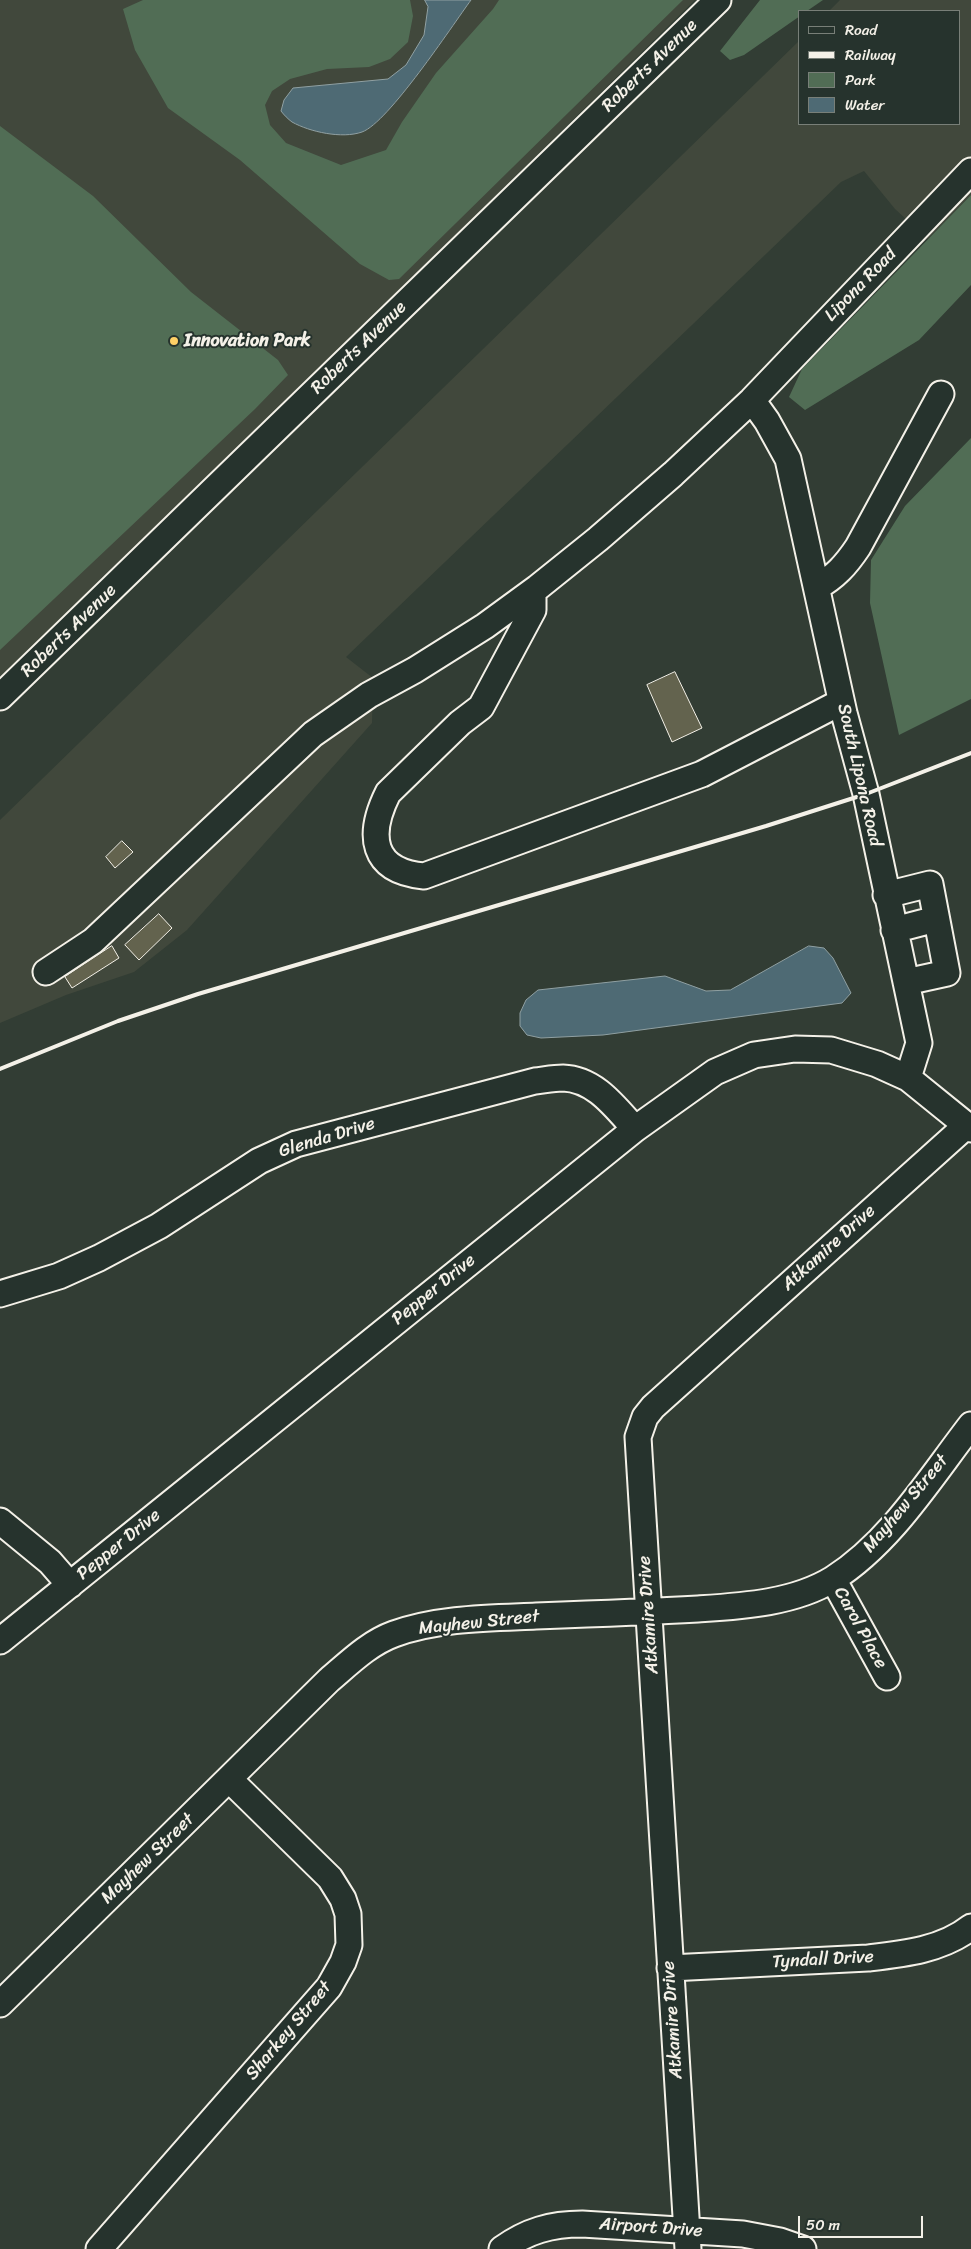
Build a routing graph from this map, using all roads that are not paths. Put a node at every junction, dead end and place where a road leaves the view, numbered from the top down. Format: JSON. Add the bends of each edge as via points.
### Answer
{"nodes":[{"id":1,"x":718,"y":0,"type":"edge"},
{"id":2,"x":971,"y":171,"type":"edge"},
{"id":3,"x":941,"y":394,"type":"dead end"},
{"id":4,"x":752,"y":400,"type":"junction"},
{"id":5,"x":817,"y":587,"type":"junction"},
{"id":6,"x":533,"y":591,"type":"junction"},
{"id":7,"x":0,"y":697,"type":"edge"},
{"id":8,"x":841,"y":702,"type":"junction"},
{"id":9,"x":886,"y":895,"type":"junction"},
{"id":10,"x":936,"y":919,"type":"junction"},
{"id":11,"x":894,"y":930,"type":"junction"},
{"id":12,"x":46,"y":972,"type":"dead end"},
{"id":13,"x":906,"y":982,"type":"junction"},
{"id":14,"x":908,"y":1078,"type":"junction"},
{"id":15,"x":969,"y":1127,"type":"edge"},
{"id":16,"x":635,"y":1128,"type":"junction"},
{"id":17,"x":0,"y":1294,"type":"edge"},
{"id":18,"x":967,"y":1437,"type":"edge"},
{"id":19,"x":0,"y":1522,"type":"edge"},
{"id":20,"x":833,"y":1579,"type":"junction"},
{"id":21,"x":70,"y":1585,"type":"junction"},
{"id":22,"x":649,"y":1611,"type":"junction"},
{"id":23,"x":0,"y":1641,"type":"edge"},
{"id":24,"x":887,"y":1677,"type":"dead end"},
{"id":25,"x":230,"y":1779,"type":"junction"},
{"id":26,"x":971,"y":1927,"type":"edge"},
{"id":27,"x":670,"y":1968,"type":"junction"},
{"id":28,"x":0,"y":2004,"type":"edge"},
{"id":29,"x":687,"y":2240,"type":"edge"},
{"id":30,"x":99,"y":2249,"type":"edge"},
{"id":31,"x":502,"y":2249,"type":"edge"},
{"id":32,"x":803,"y":2249,"type":"edge"}],
"edges":[{"from":1,"to":7,"type":"street","name":"Roberts Avenue"},
{"from":2,"to":4,"type":"street","name":"Lipona Road"},
{"from":3,"to":5,"type":"street","via":[[858,548],[846,565]]},
{"from":4,"to":5,"type":"street","name":"South Lipona Road","via":[[788,459]]},
{"from":4,"to":6,"type":"street","name":"Lipona Road","via":[[665,481]]},
{"from":5,"to":8,"type":"street","name":"South Lipona Road"},
{"from":6,"to":8,"type":"street","via":[[533,610],[481,707],[460,723],[388,793],[382,805],[374,835],[378,848],[389,864],[405,874],[424,876],[702,774]]},
{"from":6,"to":12,"type":"street","name":"Lipona Road","via":[[485,626],[369,695],[313,734],[93,941]]},
{"from":8,"to":9,"type":"street","name":"South Lipona Road","via":[[866,794]]},
{"from":9,"to":10,"type":"street","via":[[930,884]]},
{"from":9,"to":11,"type":"street","name":"South Lipona Road"},
{"from":10,"to":11,"type":"street"},
{"from":10,"to":13,"type":"street","via":[[947,972]]},
{"from":11,"to":13,"type":"street","name":"South Lipona Road"},
{"from":13,"to":14,"type":"street","name":"South Lipona Road","via":[[920,1043]]},
{"from":14,"to":15,"type":"street"},
{"from":14,"to":16,"type":"street","name":"Pepper Drive","via":[[870,1061],[831,1050],[796,1049],[754,1055],[715,1072]]},
{"from":15,"to":22,"type":"street","name":"Atkamire Drive","via":[[645,1417],[638,1437],[638,1458]]},
{"from":16,"to":17,"type":"street","name":"Glenda Drive","via":[[598,1090],[582,1081],[562,1078],[526,1084],[296,1144],[259,1160],[160,1226],[99,1258],[59,1276]]},
{"from":16,"to":21,"type":"street","name":"Pepper Drive"},
{"from":18,"to":20,"type":"street","name":"Mayhew Street","via":[[874,1547]]},
{"from":19,"to":21,"type":"street","via":[[50,1562]]},
{"from":20,"to":22,"type":"street","name":"Mayhew Street","via":[[798,1594],[762,1602]]},
{"from":20,"to":24,"type":"street","name":"Carol Place"},
{"from":21,"to":23,"type":"street","name":"Pepper Drive"},
{"from":22,"to":25,"type":"street","name":"Mayhew Street","via":[[486,1618],[394,1634],[357,1656],[329,1680]]},
{"from":22,"to":27,"type":"street","name":"Atkamire Drive"},
{"from":25,"to":28,"type":"street","name":"Mayhew Street"},
{"from":25,"to":30,"type":"street","name":"Sharkey Street","via":[[330,1878],[348,1914],[349,1946],[329,1987]]},
{"from":26,"to":27,"type":"street","name":"Tyndall Drive","via":[[945,1942],[897,1955]]},
{"from":27,"to":29,"type":"street","name":"Atkamire Drive"},
{"from":29,"to":31,"type":"street","name":"Airport Drive","via":[[563,2224],[537,2229]]},
{"from":29,"to":32,"type":"street","name":"Airport Drive","via":[[743,2234]]}]}
